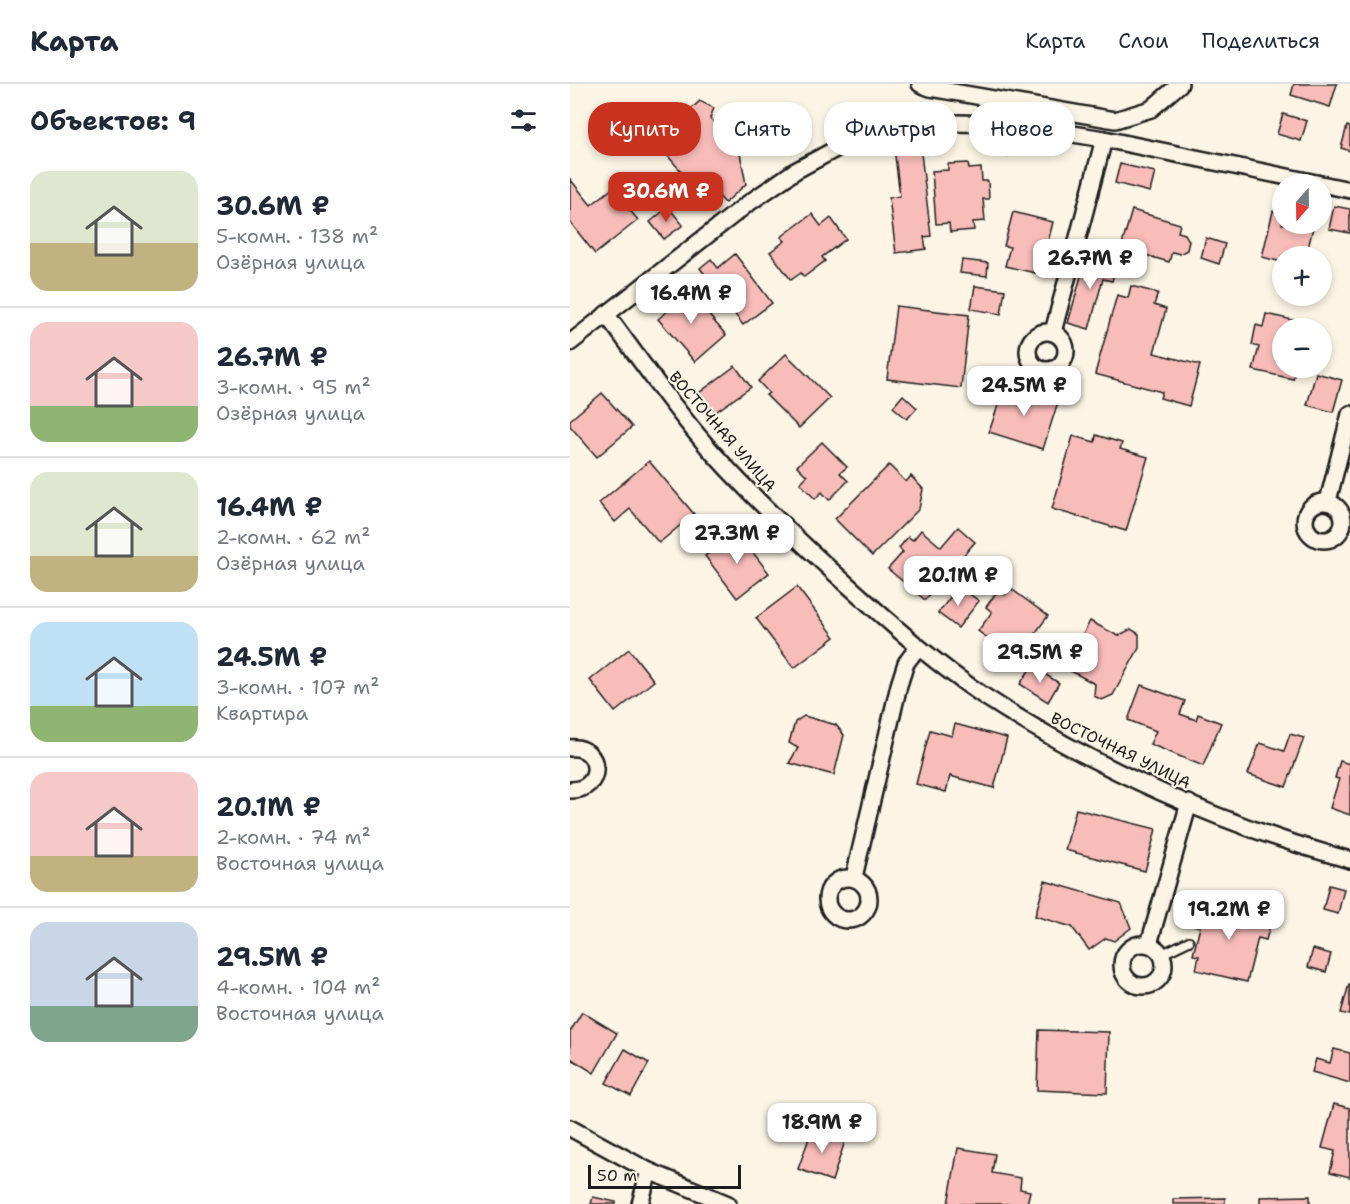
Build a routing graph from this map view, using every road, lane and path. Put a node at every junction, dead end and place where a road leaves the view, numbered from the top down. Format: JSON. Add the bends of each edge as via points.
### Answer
{"nodes":[{"id":1,"x":920,"y":84,"type":"edge"},
{"id":2,"x":1180,"y":84,"type":"edge"},
{"id":3,"x":1104,"y":139,"type":"junction"},
{"id":4,"x":1350,"y":190,"type":"edge"},
{"id":5,"x":606,"y":314,"type":"junction"},
{"id":6,"x":1053,"y":332,"type":"dead end"},
{"id":7,"x":570,"y":343,"type":"edge"},
{"id":8,"x":1350,"y":414,"type":"edge"},
{"id":9,"x":1328,"y":501,"type":"dead end"},
{"id":10,"x":918,"y":647,"type":"junction"},
{"id":11,"x":570,"y":748,"type":"edge"},
{"id":12,"x":570,"y":790,"type":"edge"},
{"id":13,"x":1189,"y":803,"type":"junction"},
{"id":14,"x":1350,"y":860,"type":"edge"},
{"id":15,"x":854,"y":878,"type":"dead end"},
{"id":16,"x":1188,"y":940,"type":"dead end"},
{"id":17,"x":1149,"y":944,"type":"junction"},
{"id":18,"x":1162,"y":954,"type":"junction"},
{"id":19,"x":570,"y":1128,"type":"edge"},
{"id":20,"x":649,"y":1171,"type":"junction"},
{"id":21,"x":640,"y":1204,"type":"edge"},
{"id":22,"x":728,"y":1204,"type":"edge"}],
"edges":[{"from":1,"to":2,"type":"street","via":[[1115,120],[1151,109]]},
{"from":3,"to":4,"type":"street"},
{"from":3,"to":5,"type":"street","via":[[1011,124],[954,123],[883,132],[845,144],[795,171],[746,205]]},
{"from":3,"to":6,"type":"street"},
{"from":5,"to":7,"type":"street"},
{"from":5,"to":10,"type":"street","name":"ВОСТОЧНАЯ УЛИЦА","via":[[712,452],[776,520]]},
{"from":8,"to":9,"type":"street"},
{"from":10,"to":13,"type":"street","name":"ВОСТОЧНАЯ УЛИЦА","via":[[983,695],[1043,732],[1116,771]]},
{"from":10,"to":15,"type":"street","via":[[906,663],[898,685]]},
{"from":11,"to":12,"type":"street","via":[[584,750],[595,763],[593,779],[587,786]]},
{"from":13,"to":14,"type":"street","name":"ВОСТОЧНАЯ УЛИЦА","via":[[1260,833]]},
{"from":13,"to":17,"type":"street"},
{"from":16,"to":18,"type":"lane"},
{"from":17,"to":18,"type":"street"},
{"from":17,"to":18,"type":"street","via":[[1132,946],[1122,959],[1121,968],[1130,982],[1146,986],[1160,978],[1164,970]]},
{"from":19,"to":20,"type":"street"},
{"from":20,"to":21,"type":"street"},
{"from":20,"to":22,"type":"street"}]}
